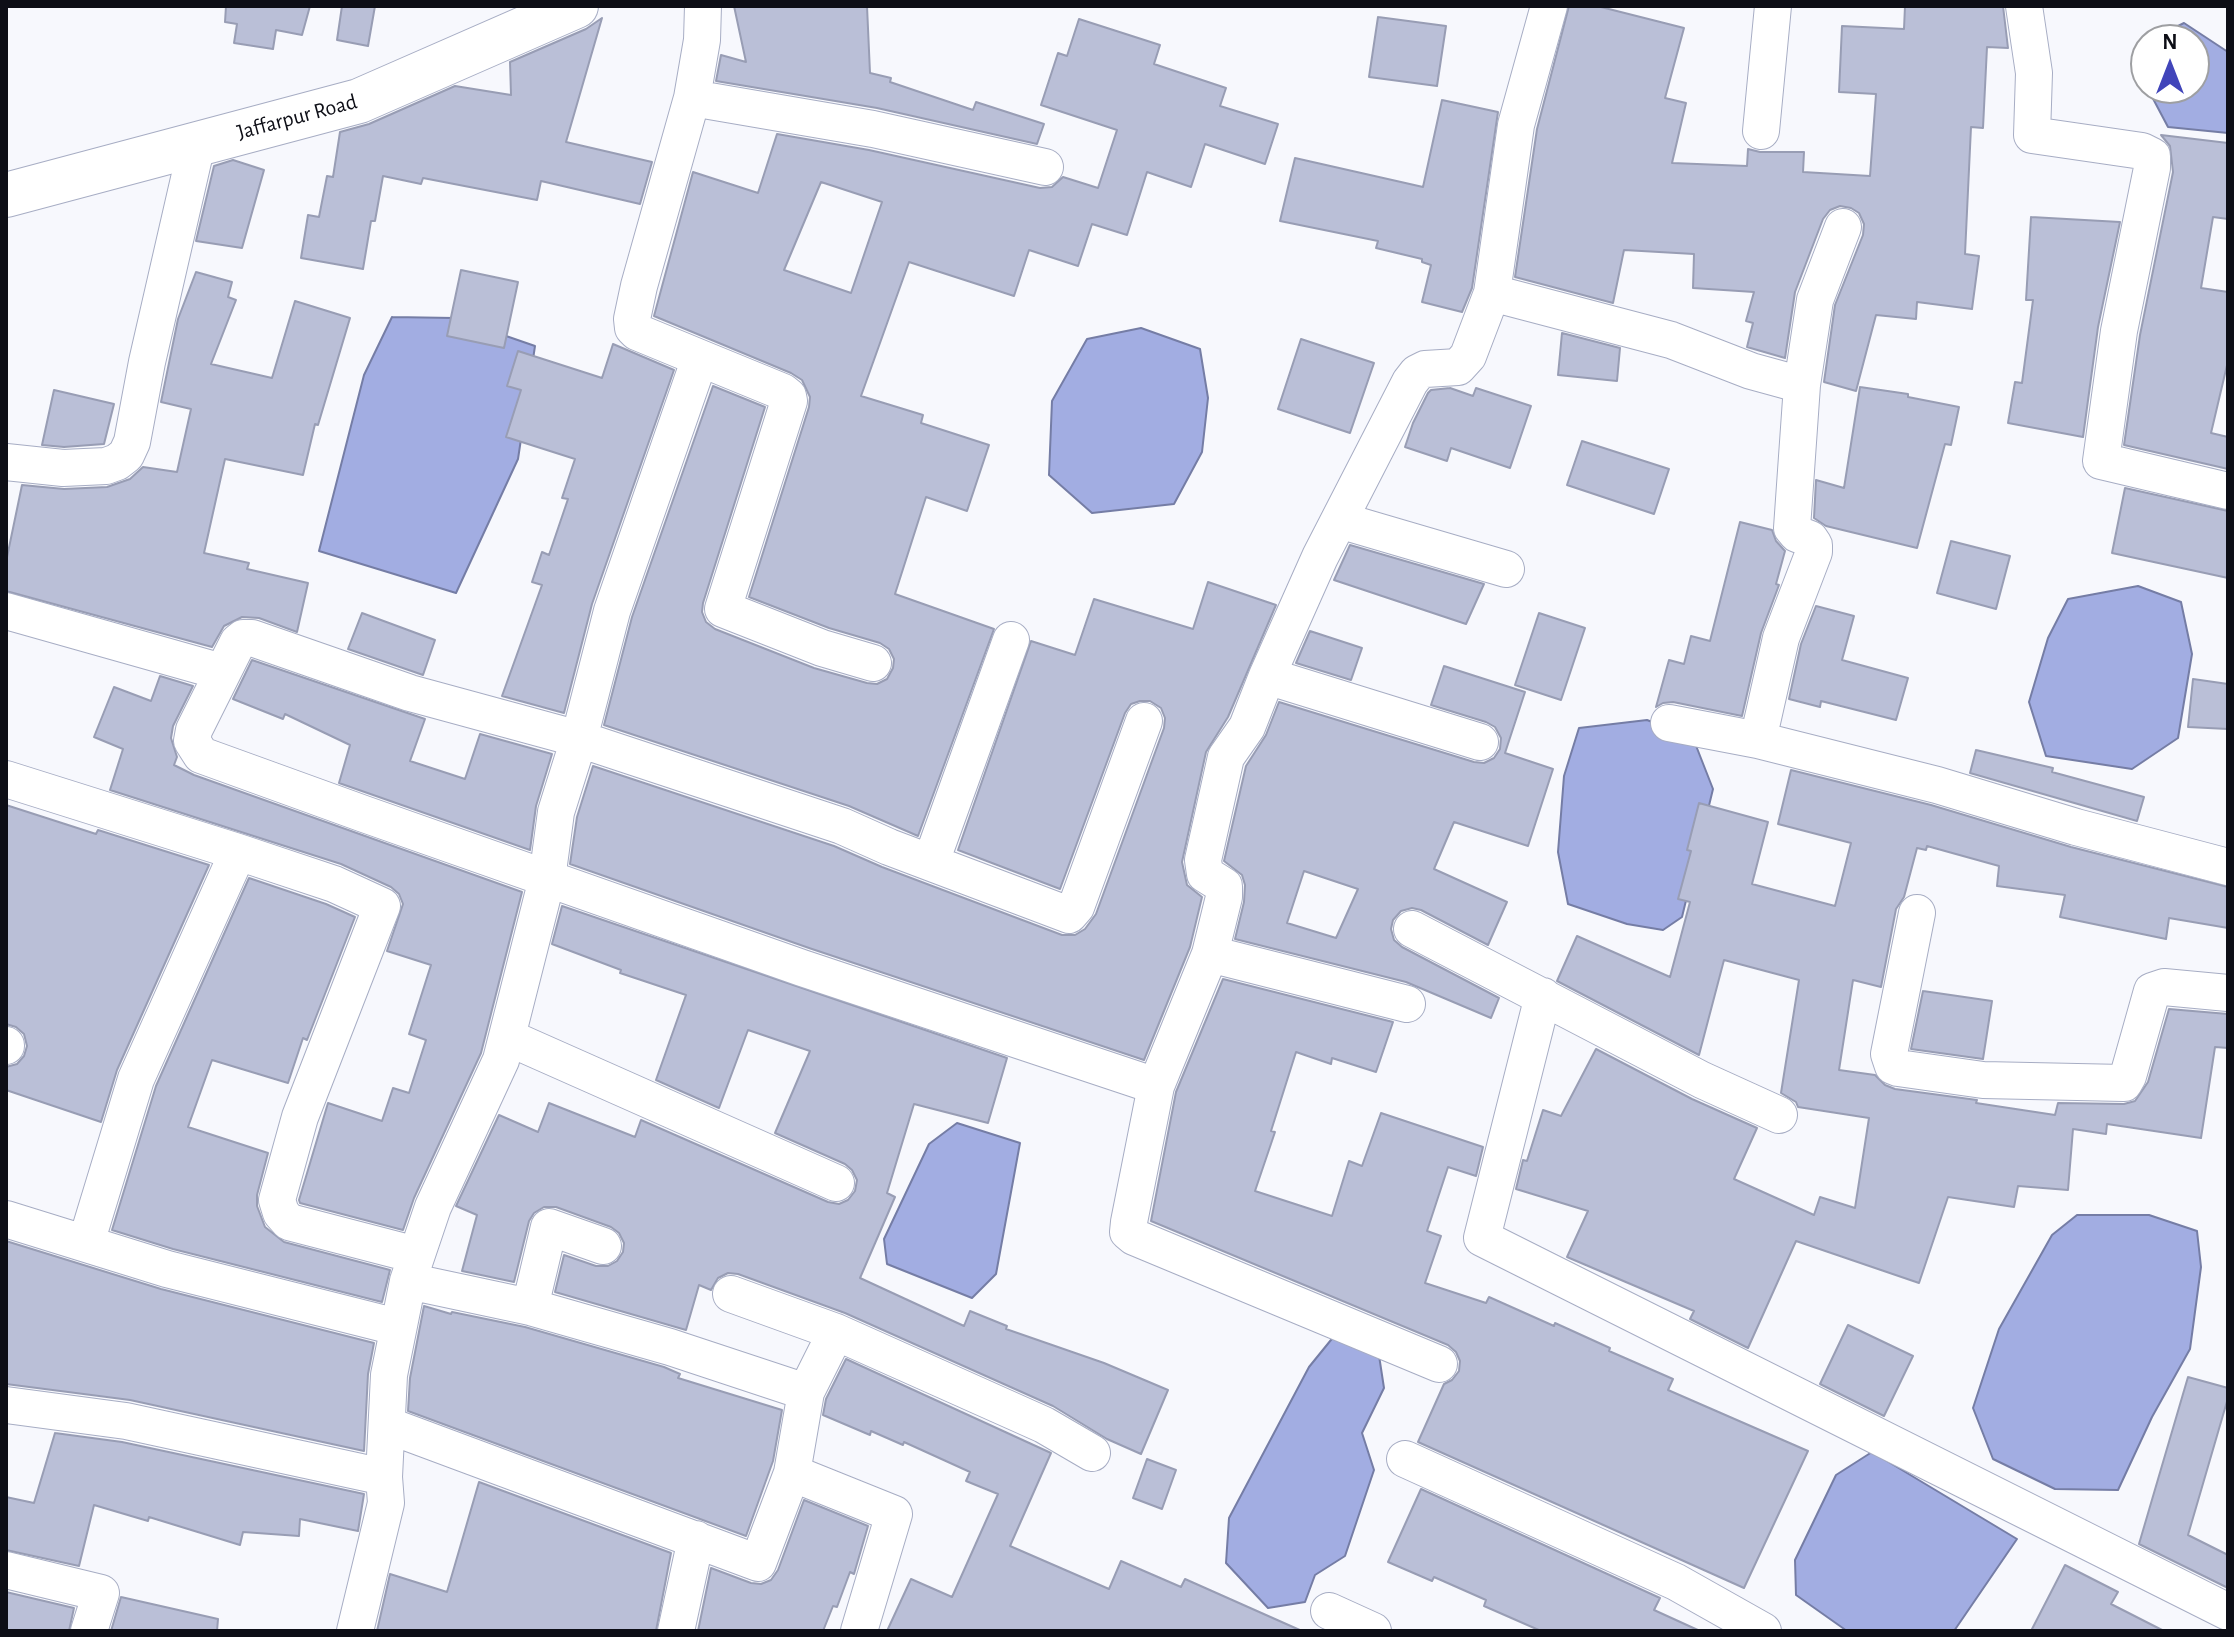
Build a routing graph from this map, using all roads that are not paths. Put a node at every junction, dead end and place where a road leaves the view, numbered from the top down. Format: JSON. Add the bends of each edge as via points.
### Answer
{"nodes":[{"id":1,"x":576,"y":6,"type":"edge"},
{"id":2,"x":703,"y":6,"type":"edge"},
{"id":3,"x":1549,"y":6,"type":"edge"},
{"id":4,"x":1773,"y":6,"type":"edge"},
{"id":5,"x":2024,"y":6,"type":"edge"},
{"id":6,"x":692,"y":98,"type":"junction"},
{"id":7,"x":1761,"y":131,"type":"dead end"},
{"id":8,"x":197,"y":144,"type":"junction"},
{"id":9,"x":1045,"y":167,"type":"dead end"},
{"id":10,"x":6,"y":195,"type":"edge"},
{"id":11,"x":1843,"y":227,"type":"dead end"},
{"id":12,"x":1492,"y":293,"type":"junction"},
{"id":13,"x":700,"y":358,"type":"junction"},
{"id":14,"x":1802,"y":385,"type":"junction"},
{"id":15,"x":6,"y":462,"type":"edge"},
{"id":16,"x":2228,"y":491,"type":"edge"},
{"id":17,"x":1339,"y":520,"type":"junction"},
{"id":18,"x":1506,"y":569,"type":"dead end"},
{"id":19,"x":6,"y":611,"type":"edge"},
{"id":20,"x":1011,"y":640,"type":"dead end"},
{"id":21,"x":873,"y":663,"type":"dead end"},
{"id":22,"x":222,"y":672,"type":"junction"},
{"id":23,"x":1267,"y":676,"type":"junction"},
{"id":24,"x":1144,"y":721,"type":"dead end"},
{"id":25,"x":1669,"y":723,"type":"dead end"},
{"id":26,"x":579,"y":739,"type":"junction"},
{"id":27,"x":1758,"y":740,"type":"junction"},
{"id":28,"x":1480,"y":742,"type":"dead end"},
{"id":29,"x":6,"y":779,"type":"edge"},
{"id":30,"x":238,"y":852,"type":"junction"},
{"id":31,"x":931,"y":862,"type":"junction"},
{"id":32,"x":2228,"y":867,"type":"edge"},
{"id":33,"x":547,"y":879,"type":"junction"},
{"id":34,"x":1917,"y":913,"type":"dead end"},
{"id":35,"x":1412,"y":929,"type":"dead end"},
{"id":36,"x":1210,"y":954,"type":"junction"},
{"id":37,"x":2228,"y":993,"type":"edge"},
{"id":38,"x":1543,"y":996,"type":"junction"},
{"id":39,"x":1407,"y":1004,"type":"dead end"},
{"id":40,"x":507,"y":1037,"type":"junction"},
{"id":41,"x":1156,"y":1086,"type":"junction"},
{"id":42,"x":1779,"y":1115,"type":"dead end"},
{"id":43,"x":836,"y":1183,"type":"dead end"},
{"id":44,"x":6,"y":1219,"type":"edge"},
{"id":45,"x":86,"y":1243,"type":"junction"},
{"id":46,"x":603,"y":1246,"type":"dead end"},
{"id":47,"x":412,"y":1268,"type":"junction"},
{"id":48,"x":731,"y":1294,"type":"dead end"},
{"id":49,"x":530,"y":1307,"type":"junction"},
{"id":50,"x":397,"y":1327,"type":"junction"},
{"id":51,"x":836,"y":1332,"type":"junction"},
{"id":52,"x":1439,"y":1364,"type":"dead end"},
{"id":53,"x":806,"y":1392,"type":"junction"},
{"id":54,"x":6,"y":1405,"type":"edge"},
{"id":55,"x":387,"y":1425,"type":"junction"},
{"id":56,"x":1092,"y":1453,"type":"dead end"},
{"id":57,"x":1405,"y":1459,"type":"dead end"},
{"id":58,"x":792,"y":1473,"type":"junction"},
{"id":59,"x":384,"y":1477,"type":"junction"},
{"id":60,"x":696,"y":1539,"type":"junction"},
{"id":61,"x":6,"y":1570,"type":"edge"},
{"id":62,"x":1329,"y":1611,"type":"dead end"},
{"id":63,"x":2228,"y":1612,"type":"edge"},
{"id":64,"x":1751,"y":1628,"type":"edge"},
{"id":65,"x":89,"y":1631,"type":"edge"},
{"id":66,"x":355,"y":1631,"type":"edge"},
{"id":67,"x":676,"y":1631,"type":"edge"},
{"id":68,"x":859,"y":1631,"type":"edge"},
{"id":69,"x":1373,"y":1631,"type":"edge"}],
"edges":[{"from":1,"to":8,"type":"street","name":"Jaffarpur Road","via":[[385,92]]},
{"from":2,"to":6,"type":"street"},
{"from":3,"to":12,"type":"street","via":[[1516,125]]},
{"from":4,"to":7,"type":"street"},
{"from":5,"to":16,"type":"street","via":[[2034,73],[2032,135],[2152,156],[2101,461]]},
{"from":6,"to":9,"type":"street","via":[[873,129]]},
{"from":6,"to":13,"type":"street","via":[[632,319],[637,332]]},
{"from":8,"to":10,"type":"street","name":"Jaffarpur Road"},
{"from":8,"to":15,"type":"street","via":[[126,455],[106,466]]},
{"from":11,"to":14,"type":"street","via":[[1815,300]]},
{"from":12,"to":14,"type":"street","via":[[1671,340]]},
{"from":12,"to":17,"type":"street","via":[[1463,364],[1425,369],[1410,382]]},
{"from":13,"to":21,"type":"street","via":[[783,392],[789,401],[723,609]]},
{"from":13,"to":26,"type":"street","via":[[612,611]]},
{"from":14,"to":27,"type":"street","via":[[1792,528],[1810,539],[1814,552],[1781,638]]},
{"from":17,"to":18,"type":"street"},
{"from":17,"to":23,"type":"street"},
{"from":19,"to":22,"type":"street"},
{"from":20,"to":31,"type":"street"},
{"from":22,"to":26,"type":"street","via":[[238,642],[252,638],[410,693]]},
{"from":22,"to":33,"type":"street","via":[[194,730],[192,741],[201,755]]},
{"from":23,"to":28,"type":"street"},
{"from":23,"to":36,"type":"street","via":[[1247,727],[1226,757],[1211,816],[1203,868],[1225,891]]},
{"from":24,"to":31,"type":"street","via":[[1069,915]]},
{"from":25,"to":27,"type":"street"},
{"from":26,"to":31,"type":"street","via":[[842,826]]},
{"from":26,"to":33,"type":"street","via":[[556,812]]},
{"from":27,"to":32,"type":"street"},
{"from":29,"to":30,"type":"street"},
{"from":30,"to":45,"type":"street","via":[[136,1079]]},
{"from":30,"to":47,"type":"street","via":[[382,906],[300,1117],[277,1205],[289,1222]]},
{"from":33,"to":40,"type":"street"},
{"from":33,"to":41,"type":"street"},
{"from":34,"to":37,"type":"street","via":[[1889,1054],[1898,1068],[1983,1080],[2124,1083],[2152,991],[2164,987]]},
{"from":35,"to":38,"type":"street"},
{"from":36,"to":39,"type":"street"},
{"from":36,"to":41,"type":"street"},
{"from":38,"to":42,"type":"street"},
{"from":38,"to":63,"type":"street","via":[[1482,1238]]},
{"from":40,"to":43,"type":"street"},
{"from":40,"to":47,"type":"street"},
{"from":41,"to":52,"type":"street","via":[[1128,1232]]},
{"from":44,"to":45,"type":"street"},
{"from":45,"to":50,"type":"street"},
{"from":46,"to":49,"type":"street","via":[[549,1227]]},
{"from":47,"to":49,"type":"street"},
{"from":47,"to":50,"type":"street"},
{"from":48,"to":51,"type":"street"},
{"from":49,"to":53,"type":"street"},
{"from":50,"to":55,"type":"street"},
{"from":51,"to":53,"type":"street"},
{"from":51,"to":56,"type":"street","via":[[1044,1425]]},
{"from":53,"to":58,"type":"street"},
{"from":54,"to":59,"type":"street","via":[[126,1421]]},
{"from":55,"to":59,"type":"street"},
{"from":55,"to":60,"type":"street"},
{"from":57,"to":64,"type":"street","via":[[1676,1582]]},
{"from":58,"to":60,"type":"street","via":[[758,1563]]},
{"from":58,"to":68,"type":"street","via":[[894,1514]]},
{"from":59,"to":66,"type":"street","via":[[386,1503]]},
{"from":60,"to":67,"type":"street"},
{"from":61,"to":65,"type":"street","via":[[101,1593]]},
{"from":62,"to":69,"type":"street"}]}
